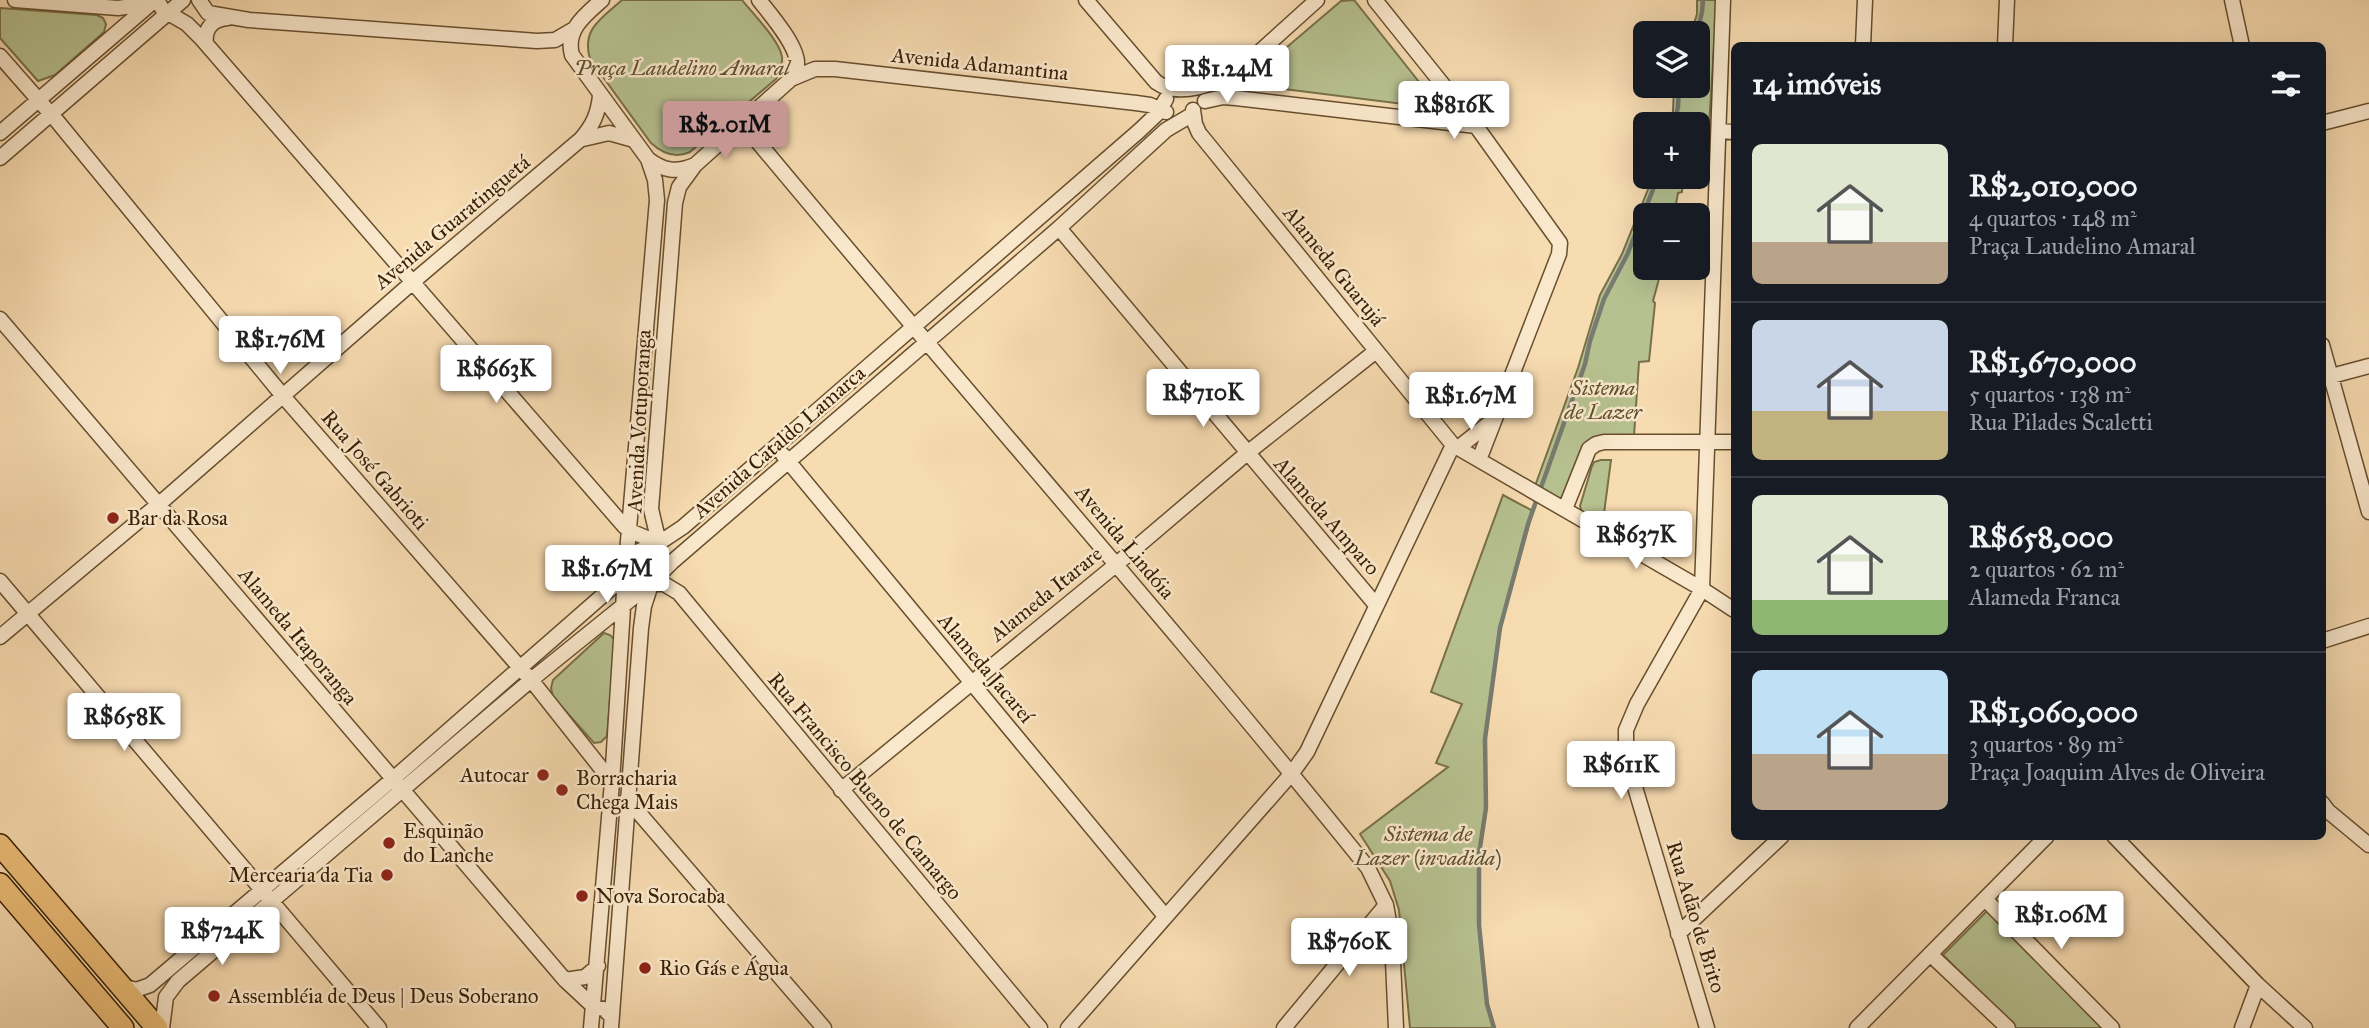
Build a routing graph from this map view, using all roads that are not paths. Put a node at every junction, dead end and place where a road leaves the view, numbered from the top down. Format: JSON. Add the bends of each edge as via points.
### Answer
{"nodes":[{"id":1,"x":15,"y":0,"type":"edge"},
{"id":2,"x":185,"y":0,"type":"edge"},
{"id":3,"x":199,"y":0,"type":"edge"},
{"id":4,"x":601,"y":0,"type":"edge"},
{"id":5,"x":759,"y":0,"type":"edge"},
{"id":6,"x":1086,"y":0,"type":"edge"},
{"id":7,"x":1317,"y":0,"type":"edge"},
{"id":8,"x":1375,"y":0,"type":"edge"},
{"id":9,"x":1724,"y":0,"type":"edge"},
{"id":10,"x":1865,"y":0,"type":"edge"},
{"id":11,"x":2007,"y":0,"type":"edge"},
{"id":12,"x":2232,"y":0,"type":"edge"},
{"id":13,"x":155,"y":1,"type":"edge"},
{"id":14,"x":772,"y":6,"type":"edge"},
{"id":15,"x":169,"y":13,"type":"junction"},
{"id":16,"x":208,"y":13,"type":"junction"},
{"id":17,"x":230,"y":18,"type":"junction"},
{"id":18,"x":574,"y":29,"type":"junction"},
{"id":19,"x":1863,"y":42,"type":"edge"},
{"id":20,"x":2005,"y":42,"type":"edge"},
{"id":21,"x":2241,"y":42,"type":"edge"},
{"id":22,"x":205,"y":44,"type":"junction"},
{"id":23,"x":0,"y":56,"type":"edge"},
{"id":24,"x":1240,"y":69,"type":"junction"},
{"id":25,"x":791,"y":79,"type":"junction"},
{"id":26,"x":1179,"y":90,"type":"junction"},
{"id":27,"x":600,"y":96,"type":"junction"},
{"id":28,"x":1453,"y":97,"type":"junction"},
{"id":29,"x":39,"y":101,"type":"junction"},
{"id":30,"x":1205,"y":101,"type":"junction"},
{"id":31,"x":1164,"y":106,"type":"junction"},
{"id":32,"x":2369,"y":111,"type":"edge"},
{"id":33,"x":1191,"y":113,"type":"junction"},
{"id":34,"x":51,"y":114,"type":"junction"},
{"id":35,"x":750,"y":115,"type":"junction"},
{"id":36,"x":1437,"y":121,"type":"junction"},
{"id":37,"x":2326,"y":121,"type":"edge"},
{"id":38,"x":1476,"y":126,"type":"junction"},
{"id":39,"x":1719,"y":131,"type":"junction"},
{"id":40,"x":1731,"y":132,"type":"edge"},
{"id":41,"x":0,"y":133,"type":"edge"},
{"id":42,"x":581,"y":139,"type":"junction"},
{"id":43,"x":634,"y":140,"type":"junction"},
{"id":44,"x":0,"y":158,"type":"edge"},
{"id":45,"x":648,"y":159,"type":"junction"},
{"id":46,"x":695,"y":165,"type":"junction"},
{"id":47,"x":1059,"y":228,"type":"junction"},
{"id":48,"x":412,"y":282,"type":"junction"},
{"id":49,"x":0,"y":319,"type":"edge"},
{"id":50,"x":914,"y":329,"type":"junction"},
{"id":51,"x":926,"y":343,"type":"junction"},
{"id":52,"x":1376,"y":351,"type":"junction"},
{"id":53,"x":2369,"y":366,"type":"edge"},
{"id":54,"x":2327,"y":377,"type":"edge"},
{"id":55,"x":283,"y":396,"type":"junction"},
{"id":56,"x":1495,"y":418,"type":"junction"},
{"id":57,"x":1707,"y":440,"type":"junction"},
{"id":58,"x":1731,"y":442,"type":"edge"},
{"id":59,"x":776,"y":446,"type":"junction"},
{"id":60,"x":1455,"y":447,"type":"junction"},
{"id":61,"x":1246,"y":454,"type":"junction"},
{"id":62,"x":1479,"y":460,"type":"junction"},
{"id":63,"x":789,"y":461,"type":"junction"},
{"id":64,"x":634,"y":491,"type":"junction"},
{"id":65,"x":158,"y":504,"type":"junction"},
{"id":66,"x":606,"y":505,"type":"junction"},
{"id":67,"x":1560,"y":507,"type":"junction"},
{"id":68,"x":2369,"y":512,"type":"edge"},
{"id":69,"x":653,"y":519,"type":"junction"},
{"id":70,"x":683,"y":527,"type":"junction"},
{"id":71,"x":630,"y":531,"type":"junction"},
{"id":72,"x":659,"y":543,"type":"junction"},
{"id":73,"x":1117,"y":564,"type":"junction"},
{"id":74,"x":0,"y":582,"type":"edge"},
{"id":75,"x":625,"y":582,"type":"junction"},
{"id":76,"x":651,"y":583,"type":"junction"},
{"id":77,"x":1702,"y":589,"type":"junction"},
{"id":78,"x":639,"y":594,"type":"junction"},
{"id":79,"x":682,"y":596,"type":"junction"},
{"id":80,"x":1376,"y":605,"type":"junction"},
{"id":81,"x":624,"y":606,"type":"junction"},
{"id":82,"x":1731,"y":608,"type":"edge"},
{"id":83,"x":28,"y":613,"type":"junction"},
{"id":84,"x":643,"y":613,"type":"junction"},
{"id":85,"x":2369,"y":626,"type":"edge"},
{"id":86,"x":598,"y":627,"type":"junction"},
{"id":87,"x":622,"y":636,"type":"junction"},
{"id":88,"x":0,"y":637,"type":"edge"},
{"id":89,"x":2326,"y":640,"type":"edge"},
{"id":90,"x":521,"y":668,"type":"junction"},
{"id":91,"x":531,"y":680,"type":"junction"},
{"id":92,"x":971,"y":683,"type":"junction"},
{"id":93,"x":1292,"y":773,"type":"junction"},
{"id":94,"x":393,"y":779,"type":"junction"},
{"id":95,"x":612,"y":782,"type":"junction"},
{"id":96,"x":841,"y":790,"type":"junction"},
{"id":97,"x":403,"y":791,"type":"junction"},
{"id":98,"x":627,"y":799,"type":"junction"},
{"id":99,"x":2326,"y":808,"type":"edge"},
{"id":100,"x":655,"y":832,"type":"junction"},
{"id":101,"x":624,"y":839,"type":"junction"},
{"id":102,"x":1778,"y":840,"type":"edge"},
{"id":103,"x":2043,"y":840,"type":"edge"},
{"id":104,"x":2118,"y":840,"type":"edge"},
{"id":105,"x":0,"y":845,"type":"edge"},
{"id":106,"x":2369,"y":845,"type":"edge"},
{"id":107,"x":0,"y":884,"type":"edge"},
{"id":108,"x":262,"y":889,"type":"junction"},
{"id":109,"x":1985,"y":899,"type":"junction"},
{"id":110,"x":274,"y":901,"type":"junction"},
{"id":111,"x":1386,"y":905,"type":"junction"},
{"id":112,"x":1164,"y":916,"type":"junction"},
{"id":113,"x":1678,"y":934,"type":"junction"},
{"id":114,"x":1930,"y":954,"type":"junction"},
{"id":115,"x":598,"y":965,"type":"junction"},
{"id":116,"x":565,"y":980,"type":"junction"},
{"id":117,"x":2259,"y":985,"type":"junction"},
{"id":118,"x":121,"y":986,"type":"junction"},
{"id":119,"x":592,"y":1018,"type":"edge"},
{"id":120,"x":611,"y":1022,"type":"edge"},
{"id":121,"x":123,"y":1028,"type":"edge"},
{"id":122,"x":159,"y":1028,"type":"edge"},
{"id":123,"x":379,"y":1028,"type":"edge"},
{"id":124,"x":824,"y":1028,"type":"edge"},
{"id":125,"x":1040,"y":1028,"type":"edge"},
{"id":126,"x":1068,"y":1028,"type":"edge"},
{"id":127,"x":1284,"y":1028,"type":"edge"},
{"id":128,"x":1396,"y":1028,"type":"edge"},
{"id":129,"x":1707,"y":1028,"type":"edge"},
{"id":130,"x":1857,"y":1028,"type":"edge"},
{"id":131,"x":2008,"y":1028,"type":"edge"},
{"id":132,"x":2112,"y":1028,"type":"edge"},
{"id":133,"x":2242,"y":1028,"type":"edge"},
{"id":134,"x":2305,"y":1028,"type":"edge"}],
"edges":[{"from":1,"to":13,"type":"street","via":[[118,8]]},
{"from":2,"to":15,"type":"street"},
{"from":2,"to":16,"type":"street"},
{"from":3,"to":16,"type":"street"},
{"from":4,"to":18,"type":"street"},
{"from":5,"to":14,"type":"street"},
{"from":6,"to":26,"type":"street","via":[[1156,82]]},
{"from":7,"to":24,"type":"street","name":"Avenida Cataldo Lamarca"},
{"from":8,"to":28,"type":"street"},
{"from":9,"to":39,"type":"street"},
{"from":10,"to":19,"type":"street"},
{"from":11,"to":20,"type":"street"},
{"from":12,"to":21,"type":"street"},
{"from":13,"to":15,"type":"street"},
{"from":13,"to":29,"type":"street"},
{"from":14,"to":25,"type":"street","via":[[795,50],[797,66]]},
{"from":15,"to":22,"type":"street"},
{"from":15,"to":34,"type":"street"},
{"from":16,"to":17,"type":"street"},
{"from":17,"to":18,"type":"street","via":[[548,41]]},
{"from":17,"to":22,"type":"street","via":[[213,22]]},
{"from":18,"to":27,"type":"street","via":[[569,44],[572,55]]},
{"from":22,"to":48,"type":"street"},
{"from":23,"to":29,"type":"street","name":"Rua José Gabrioti"},
{"from":24,"to":26,"type":"street","name":"Avenida Cataldo Lamarca","via":[[1219,80]]},
{"from":24,"to":30,"type":"street","name":"Avenida Cataldo Lamarca"},
{"from":25,"to":31,"type":"street","name":"Avenida Adamantina","via":[[816,69],[835,69]]},
{"from":25,"to":35,"type":"street"},
{"from":26,"to":31,"type":"street","via":[[1170,93]]},
{"from":26,"to":33,"type":"street","via":[[1191,96]]},
{"from":27,"to":42,"type":"street","name":"Avenida Guaratinguetá","via":[[593,124]]},
{"from":27,"to":43,"type":"street"},
{"from":28,"to":36,"type":"street","via":[[1455,105],[1449,116]]},
{"from":28,"to":38,"type":"street"},
{"from":29,"to":34,"type":"street","name":"Rua José Gabrioti"},
{"from":29,"to":41,"type":"street"},
{"from":30,"to":33,"type":"street","name":"Avenida Cataldo Lamarca"},
{"from":30,"to":36,"type":"street","via":[[1236,98]]},
{"from":31,"to":33,"type":"street","via":[[1177,120]]},
{"from":31,"to":50,"type":"street","name":"Avenida Cataldo Lamarca"},
{"from":32,"to":37,"type":"street"},
{"from":33,"to":47,"type":"street","name":"Avenida Cataldo Lamarca","via":[[1166,130]]},
{"from":33,"to":52,"type":"street","name":"Alameda Guarujá","via":[[1199,133]]},
{"from":34,"to":44,"type":"street"},
{"from":34,"to":55,"type":"street","name":"Rua José Gabrioti"},
{"from":35,"to":46,"type":"street"},
{"from":35,"to":50,"type":"street","name":"Avenida Lindóia","via":[[758,142]]},
{"from":36,"to":38,"type":"street"},
{"from":38,"to":56,"type":"street","via":[[1560,243]]},
{"from":39,"to":40,"type":"street"},
{"from":39,"to":57,"type":"street"},
{"from":42,"to":43,"type":"street","via":[[609,133]]},
{"from":42,"to":48,"type":"street","name":"Avenida Guaratinguetá"},
{"from":43,"to":45,"type":"street"},
{"from":45,"to":46,"type":"street","via":[[671,171]]},
{"from":45,"to":64,"type":"street","name":"Avenida Votuporanga","via":[[657,201]]},
{"from":46,"to":69,"type":"street","name":"Avenida Votuporanga","via":[[679,187],[675,203]]},
{"from":47,"to":51,"type":"street","name":"Avenida Cataldo Lamarca"},
{"from":47,"to":61,"type":"street","name":"Alameda Amparo"},
{"from":48,"to":55,"type":"street","name":"Avenida Guaratinguetá"},
{"from":48,"to":66,"type":"street"},
{"from":49,"to":65,"type":"street","name":"Alameda Itaporanga"},
{"from":50,"to":51,"type":"street","name":"Avenida Lindóia"},
{"from":50,"to":59,"type":"street","name":"Avenida Cataldo Lamarca"},
{"from":51,"to":63,"type":"street","name":"Avenida Cataldo Lamarca"},
{"from":51,"to":73,"type":"street","name":"Avenida Lindóia"},
{"from":52,"to":60,"type":"street","name":"Alameda Guarujá"},
{"from":52,"to":61,"type":"street","name":"Alameda Itarare"},
{"from":53,"to":54,"type":"street"},
{"from":54,"to":68,"type":"street"},
{"from":55,"to":65,"type":"street","name":"Avenida Guaratinguetá"},
{"from":55,"to":90,"type":"street","name":"Rua José Gabrioti"},
{"from":56,"to":60,"type":"street"},
{"from":56,"to":62,"type":"street"},
{"from":57,"to":58,"type":"street"},
{"from":57,"to":67,"type":"street","via":[[1596,444],[1589,449]]},
{"from":57,"to":77,"type":"street"},
{"from":59,"to":63,"type":"street","name":"Alameda Jacareí"},
{"from":59,"to":70,"type":"street","name":"Avenida Cataldo Lamarca"},
{"from":60,"to":62,"type":"street"},
{"from":60,"to":80,"type":"street"},
{"from":61,"to":73,"type":"street","name":"Alameda Itarare"},
{"from":61,"to":80,"type":"street","name":"Alameda Amparo"},
{"from":62,"to":67,"type":"street"},
{"from":63,"to":76,"type":"street","name":"Avenida Cataldo Lamarca"},
{"from":63,"to":92,"type":"street","name":"Alameda Jacareí"},
{"from":64,"to":66,"type":"street","via":[[623,503]]},
{"from":64,"to":71,"type":"street","name":"Avenida Votuporanga"},
{"from":65,"to":83,"type":"street","name":"Avenida Guaratinguetá"},
{"from":65,"to":94,"type":"street","name":"Alameda Itaporanga"},
{"from":66,"to":71,"type":"street"},
{"from":67,"to":77,"type":"street"},
{"from":69,"to":70,"type":"street","name":"Avenida Cataldo Lamarca","via":[[663,527]]},
{"from":69,"to":72,"type":"street","name":"Avenida Votuporanga"},
{"from":70,"to":72,"type":"street","name":"Avenida Cataldo Lamarca"},
{"from":71,"to":72,"type":"street"},
{"from":71,"to":75,"type":"street","name":"Avenida Votuporanga"},
{"from":72,"to":75,"type":"street","name":"Avenida Cataldo Lamarca","via":[[639,551]]},
{"from":72,"to":76,"type":"street","name":"Avenida Votuporanga","via":[[659,561]]},
{"from":73,"to":92,"type":"street","name":"Alameda Itarare"},
{"from":73,"to":93,"type":"street","name":"Avenida Lindóia"},
{"from":74,"to":83,"type":"street"},
{"from":75,"to":78,"type":"street","via":[[631,594]]},
{"from":75,"to":81,"type":"street","name":"Avenida Votuporanga"},
{"from":75,"to":90,"type":"street","name":"Avenida Cataldo Lamarca"},
{"from":76,"to":78,"type":"street","name":"Avenida Cataldo Lamarca"},
{"from":76,"to":79,"type":"street","name":"Rua Francisco Bueno de Camargo","via":[[671,587]]},
{"from":76,"to":84,"type":"street","name":"Avenida Votuporanga"},
{"from":77,"to":82,"type":"street"},
{"from":77,"to":113,"type":"street","name":"Rua Adão de Brito","via":[[1626,730],[1626,757]]},
{"from":78,"to":81,"type":"street","name":"Avenida Cataldo Lamarca"},
{"from":79,"to":84,"type":"street","via":[[662,593],[650,600]]},
{"from":79,"to":96,"type":"street","name":"Rua Francisco Bueno de Camargo"},
{"from":80,"to":93,"type":"street","via":[[1307,752]]},
{"from":81,"to":86,"type":"street","name":"Avenida Cataldo Lamarca"},
{"from":81,"to":87,"type":"street","name":"Avenida Votuporanga"},
{"from":83,"to":88,"type":"street","name":"Avenida Guaratinguetá"},
{"from":83,"to":108,"type":"street"},
{"from":84,"to":98,"type":"street","name":"Avenida Votuporanga"},
{"from":85,"to":89,"type":"street"},
{"from":86,"to":87,"type":"street","via":[[611,624]]},
{"from":86,"to":91,"type":"street","name":"Avenida Cataldo Lamarca"},
{"from":87,"to":95,"type":"street","name":"Avenida Votuporanga"},
{"from":90,"to":91,"type":"street","name":"Rua José Gabrioti"},
{"from":90,"to":94,"type":"street","name":"Avenida Cataldo Lamarca"},
{"from":91,"to":95,"type":"street","name":"Rua José Gabrioti"},
{"from":91,"to":97,"type":"street","name":"Avenida Cataldo Lamarca"},
{"from":92,"to":96,"type":"street","name":"Alameda Itarare"},
{"from":92,"to":112,"type":"street","name":"Alameda Jacareí"},
{"from":93,"to":111,"type":"street","name":"Avenida Lindóia","via":[[1368,868]]},
{"from":93,"to":112,"type":"street"},
{"from":94,"to":97,"type":"street","name":"Alameda Itaporanga"},
{"from":94,"to":108,"type":"street","name":"Avenida Cataldo Lamarca"},
{"from":95,"to":115,"type":"street","name":"Avenida Votuporanga"},
{"from":96,"to":125,"type":"street","name":"Rua Francisco Bueno de Camargo"},
{"from":97,"to":110,"type":"street","name":"Avenida Cataldo Lamarca"},
{"from":97,"to":116,"type":"street","name":"Alameda Itaporanga"},
{"from":98,"to":100,"type":"street"},
{"from":98,"to":101,"type":"street","name":"Avenida Votuporanga"},
{"from":99,"to":106,"type":"street"},
{"from":100,"to":101,"type":"street","via":[[634,828]]},
{"from":100,"to":124,"type":"street"},
{"from":101,"to":120,"type":"street","name":"Avenida Votuporanga"},
{"from":102,"to":113,"type":"street"},
{"from":103,"to":109,"type":"street"},
{"from":104,"to":117,"type":"street"},
{"from":105,"to":118,"type":"main road"},
{"from":107,"to":121,"type":"main road"},
{"from":108,"to":110,"type":"street"},
{"from":108,"to":118,"type":"street","name":"Avenida Cataldo Lamarca","via":[[150,985],[135,990]]},
{"from":109,"to":114,"type":"street"},
{"from":109,"to":132,"type":"street"},
{"from":110,"to":122,"type":"street","name":"Avenida Cataldo Lamarca","via":[[178,981],[166,997]]},
{"from":110,"to":123,"type":"street"},
{"from":111,"to":127,"type":"street"},
{"from":111,"to":128,"type":"street","name":"Avenida Lindóia"},
{"from":112,"to":126,"type":"street"},
{"from":113,"to":129,"type":"street","name":"Rua Adão de Brito"},
{"from":114,"to":130,"type":"street"},
{"from":114,"to":131,"type":"street"},
{"from":115,"to":116,"type":"street","via":[[585,976]]},
{"from":115,"to":119,"type":"street","name":"Avenida Votuporanga"},
{"from":116,"to":119,"type":"street","name":"Alameda Itaporanga"},
{"from":117,"to":133,"type":"street"},
{"from":117,"to":134,"type":"street"},
{"from":118,"to":122,"type":"main road"},
{"from":119,"to":120,"type":"street","name":"Avenida Votuporanga","via":[[604,1009]]}]}
